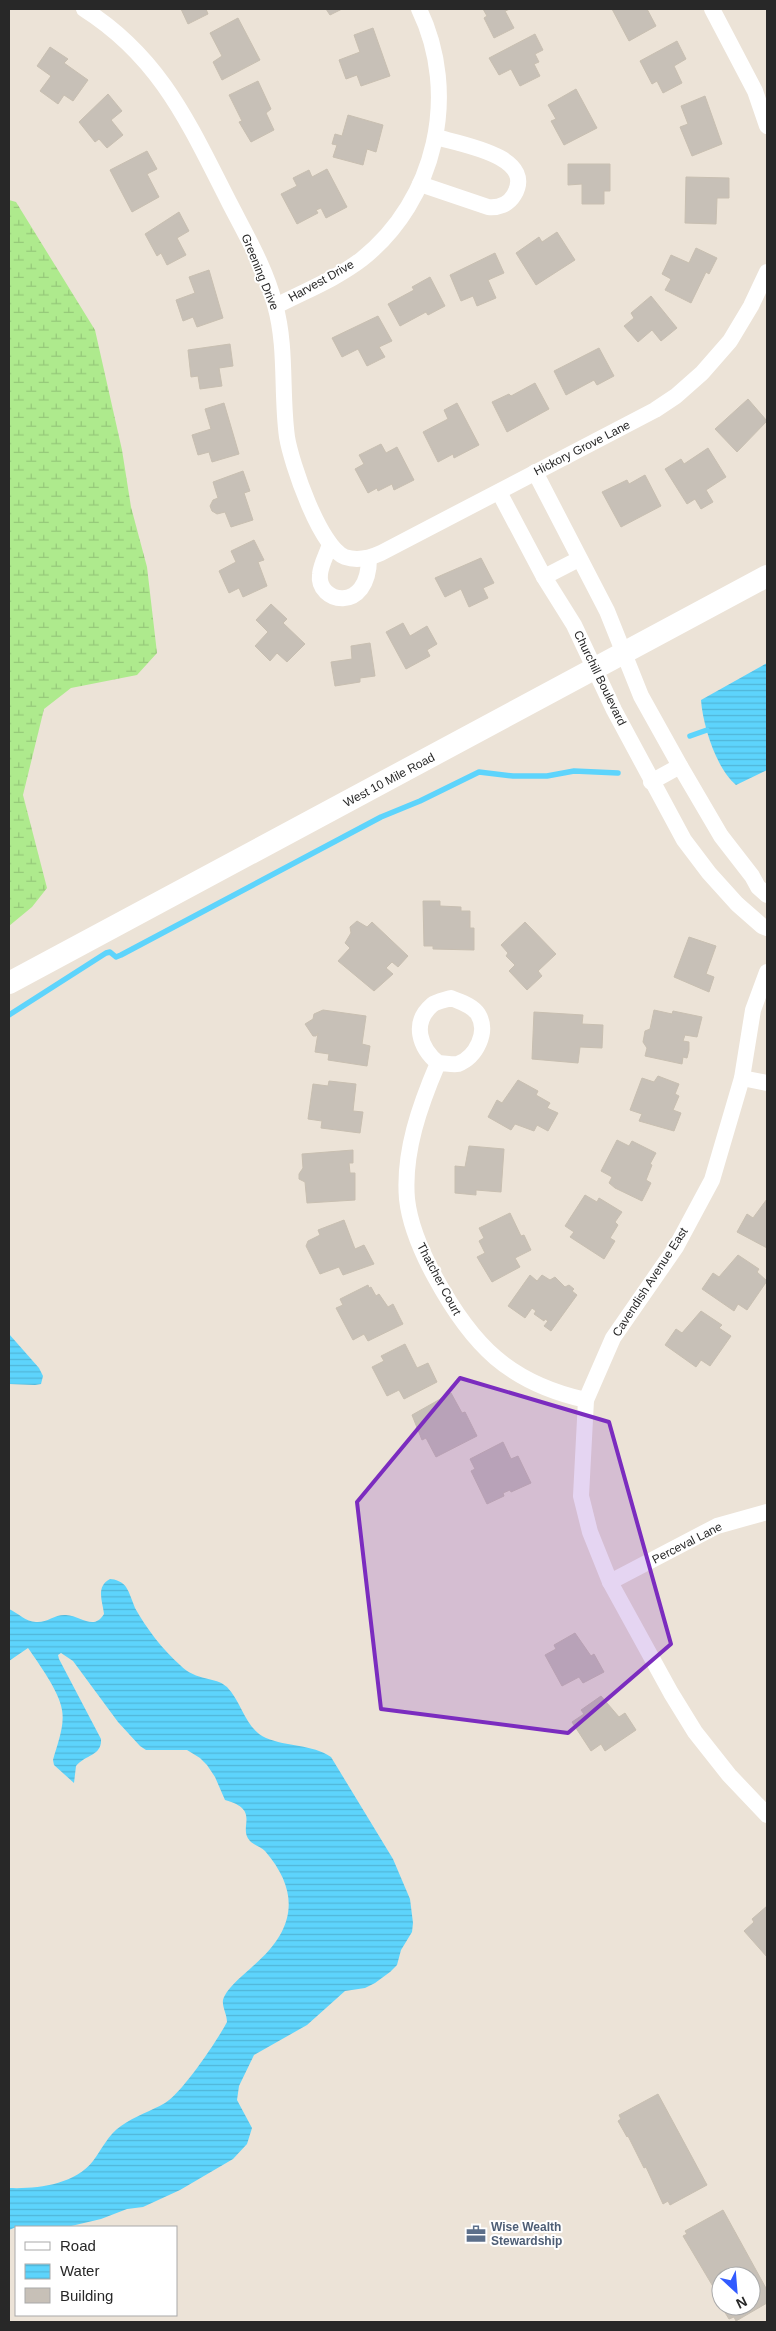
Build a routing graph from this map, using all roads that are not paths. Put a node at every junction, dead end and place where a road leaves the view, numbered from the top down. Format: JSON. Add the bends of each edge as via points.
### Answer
{"nodes":[{"id":1,"x":84,"y":9,"type":"edge"},
{"id":2,"x":419,"y":9,"type":"edge"},
{"id":3,"x":712,"y":9,"type":"edge"},
{"id":4,"x":101,"y":13,"type":"edge"},
{"id":5,"x":767,"y":126,"type":"edge"},
{"id":6,"x":436,"y":137,"type":"junction"},
{"id":7,"x":420,"y":184,"type":"junction"},
{"id":8,"x":767,"y":272,"type":"edge"},
{"id":9,"x":276,"y":306,"type":"junction"},
{"id":10,"x":535,"y":472,"type":"junction"},
{"id":11,"x":500,"y":492,"type":"junction"},
{"id":12,"x":330,"y":544,"type":"junction"},
{"id":13,"x":345,"y":557,"type":"joint"},
{"id":14,"x":369,"y":558,"type":"junction"},
{"id":15,"x":579,"y":560,"type":"junction"},
{"id":16,"x":767,"y":576,"type":"edge"},
{"id":17,"x":544,"y":577,"type":"junction"},
{"id":18,"x":625,"y":654,"type":"junction"},
{"id":19,"x":595,"y":669,"type":"junction"},
{"id":20,"x":680,"y":766,"type":"junction"},
{"id":21,"x":652,"y":782,"type":"junction"},
{"id":22,"x":767,"y":895,"type":"edge"},
{"id":23,"x":767,"y":928,"type":"edge"},
{"id":24,"x":767,"y":972,"type":"edge"},
{"id":25,"x":9,"y":983,"type":"edge"},
{"id":26,"x":438,"y":1063,"type":"dead end"},
{"id":27,"x":742,"y":1078,"type":"junction"},
{"id":28,"x":767,"y":1083,"type":"edge"},
{"id":29,"x":586,"y":1400,"type":"junction"},
{"id":30,"x":767,"y":1512,"type":"edge"},
{"id":31,"x":610,"y":1582,"type":"junction"},
{"id":32,"x":767,"y":1815,"type":"edge"}],
"edges":[{"from":1,"to":4,"type":"street","name":"Greening Drive"},
{"from":2,"to":6,"type":"street","name":"Harvest Drive","via":[[433,45],[439,79]]},
{"from":3,"to":5,"type":"street","via":[[755,91]]},
{"from":4,"to":9,"type":"street","name":"Greening Drive","via":[[143,58],[176,101],[254,252]]},
{"from":6,"to":7,"type":"street","name":"Harvest Drive"},
{"from":6,"to":7,"type":"street","via":[[505,159],[517,175],[517,188],[509,202],[495,208]]},
{"from":7,"to":9,"type":"street","name":"Harvest Drive","via":[[406,212],[363,258],[344,272]]},
{"from":8,"to":10,"type":"street","name":"Hickory Grove Lane","via":[[730,341],[702,373],[655,410]]},
{"from":9,"to":12,"type":"street","name":"Greening Drive","via":[[288,439],[316,521]]},
{"from":10,"to":11,"type":"street","name":"Hickory Grove Lane"},
{"from":10,"to":15,"type":"street"},
{"from":11,"to":14,"type":"street","name":"Hickory Grove Lane"},
{"from":11,"to":17,"type":"street","name":"Churchill Boulevard"},
{"from":12,"to":13,"type":"street","name":"Greening Drive"},
{"from":12,"to":14,"type":"street","via":[[320,573],[322,588],[327,594],[347,598],[362,591]]},
{"from":13,"to":14,"type":"street","name":"Hickory Grove Lane"},
{"from":15,"to":17,"type":"street"},
{"from":15,"to":18,"type":"street","via":[[607,611]]},
{"from":16,"to":18,"type":"main road","name":"West 10 Mile Road"},
{"from":17,"to":19,"type":"street","name":"Churchill Boulevard","via":[[574,625]]},
{"from":18,"to":19,"type":"main road","name":"West 10 Mile Road"},
{"from":18,"to":20,"type":"street","via":[[641,696]]},
{"from":19,"to":21,"type":"street","name":"Churchill Boulevard"},
{"from":19,"to":25,"type":"main road","name":"West 10 Mile Road"},
{"from":20,"to":21,"type":"street"},
{"from":20,"to":22,"type":"street","via":[[721,836]]},
{"from":21,"to":23,"type":"street","name":"Churchill Boulevard","via":[[696,857],[738,904]]},
{"from":24,"to":27,"type":"street","name":"Cavendish Avenue East","via":[[752,1010]]},
{"from":26,"to":29,"type":"street","name":"Thatcher Court","via":[[425,1093],[407,1168],[409,1209],[426,1260],[452,1308],[472,1335],[494,1356],[519,1376],[542,1387]]},
{"from":27,"to":28,"type":"street"},
{"from":27,"to":29,"type":"street","name":"Cavendish Avenue East","via":[[712,1180],[676,1247],[612,1338]]},
{"from":29,"to":31,"type":"street","name":"Cavendish Avenue East","via":[[581,1496],[590,1532]]},
{"from":30,"to":31,"type":"street","name":"Perceval Lane","via":[[717,1526]]},
{"from":31,"to":32,"type":"street","name":"Cavendish Avenue East","via":[[666,1686],[695,1732]]}]}
